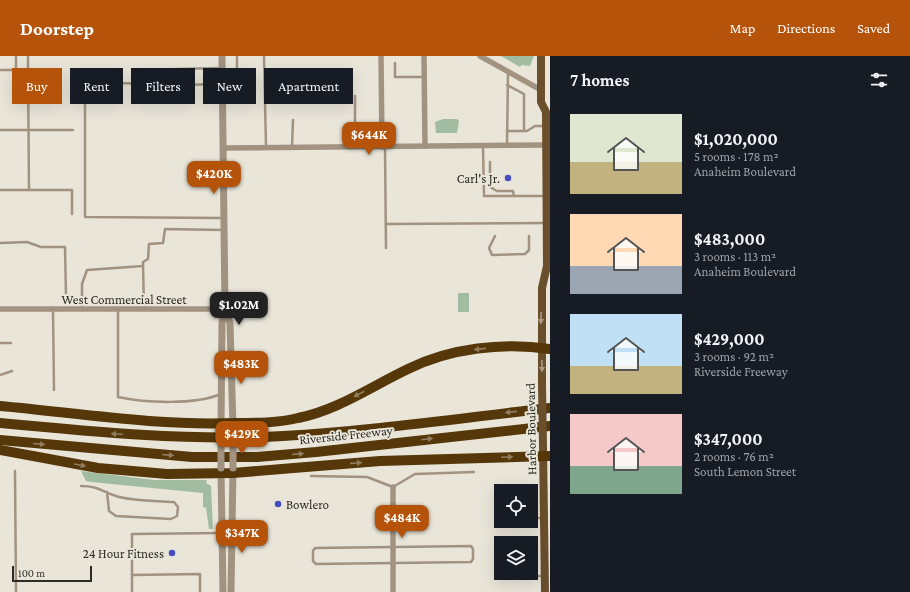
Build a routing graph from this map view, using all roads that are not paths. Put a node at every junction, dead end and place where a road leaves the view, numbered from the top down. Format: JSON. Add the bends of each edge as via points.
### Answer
{"nodes":[{"id":1,"x":16,"y":56,"type":"edge"},
{"id":2,"x":28,"y":56,"type":"edge"},
{"id":3,"x":222,"y":56,"type":"edge"},
{"id":4,"x":237,"y":56,"type":"edge"},
{"id":5,"x":264,"y":56,"type":"edge"},
{"id":6,"x":381,"y":56,"type":"edge"},
{"id":7,"x":424,"y":56,"type":"edge"},
{"id":8,"x":480,"y":56,"type":"edge"},
{"id":9,"x":541,"y":56,"type":"edge"},
{"id":10,"x":395,"y":63,"type":"dead end"},
{"id":11,"x":16,"y":68,"type":"edge"},
{"id":12,"x":28,"y":68,"type":"edge"},
{"id":13,"x":222,"y":68,"type":"edge"},
{"id":14,"x":237,"y":68,"type":"edge"},
{"id":15,"x":0,"y":70,"type":"edge"},
{"id":16,"x":12,"y":70,"type":"edge"},
{"id":17,"x":508,"y":73,"type":"junction"},
{"id":18,"x":425,"y":77,"type":"junction"},
{"id":19,"x":203,"y":84,"type":"edge"},
{"id":20,"x":507,"y":85,"type":"junction"},
{"id":21,"x":541,"y":90,"type":"junction"},
{"id":22,"x":354,"y":96,"type":"dead end"},
{"id":23,"x":28,"y":104,"type":"edge"},
{"id":24,"x":222,"y":104,"type":"edge"},
{"id":25,"x":547,"y":116,"type":"edge"},
{"id":26,"x":292,"y":120,"type":"dead end"},
{"id":27,"x":0,"y":130,"type":"edge"},
{"id":28,"x":28,"y":130,"type":"junction"},
{"id":29,"x":73,"y":130,"type":"dead end"},
{"id":30,"x":524,"y":131,"type":"junction"},
{"id":31,"x":507,"y":132,"type":"junction"},
{"id":32,"x":548,"y":145,"type":"edge"},
{"id":33,"x":424,"y":146,"type":"junction"},
{"id":34,"x":483,"y":146,"type":"junction"},
{"id":35,"x":507,"y":146,"type":"junction"},
{"id":36,"x":355,"y":147,"type":"junction"},
{"id":37,"x":384,"y":147,"type":"junction"},
{"id":38,"x":222,"y":148,"type":"junction"},
{"id":39,"x":266,"y":148,"type":"junction"},
{"id":40,"x":292,"y":148,"type":"junction"},
{"id":41,"x":490,"y":162,"type":"dead end"},
{"id":42,"x":548,"y":180,"type":"edge"},
{"id":43,"x":0,"y":190,"type":"edge"},
{"id":44,"x":29,"y":190,"type":"junction"},
{"id":45,"x":514,"y":196,"type":"junction"},
{"id":46,"x":546,"y":196,"type":"junction"},
{"id":47,"x":72,"y":214,"type":"dead end"},
{"id":48,"x":223,"y":218,"type":"junction"},
{"id":49,"x":386,"y":224,"type":"junction"},
{"id":50,"x":548,"y":227,"type":"edge"},
{"id":51,"x":224,"y":230,"type":"junction"},
{"id":52,"x":495,"y":236,"type":"dead end"},
{"id":53,"x":529,"y":236,"type":"dead end"},
{"id":54,"x":0,"y":243,"type":"edge"},
{"id":55,"x":548,"y":245,"type":"edge"},
{"id":56,"x":386,"y":248,"type":"dead end"},
{"id":57,"x":143,"y":266,"type":"junction"},
{"id":58,"x":548,"y":268,"type":"edge"},
{"id":59,"x":66,"y":296,"type":"dead end"},
{"id":60,"x":82,"y":309,"type":"junction"},
{"id":61,"x":118,"y":309,"type":"junction"},
{"id":62,"x":144,"y":309,"type":"junction"},
{"id":63,"x":225,"y":309,"type":"junction"},
{"id":64,"x":0,"y":310,"type":"edge"},
{"id":65,"x":50,"y":310,"type":"junction"},
{"id":66,"x":11,"y":343,"type":"dead end"},
{"id":67,"x":0,"y":344,"type":"edge"},
{"id":68,"x":546,"y":349,"type":"edge"},
{"id":69,"x":12,"y":371,"type":"dead end"},
{"id":70,"x":0,"y":374,"type":"edge"},
{"id":71,"x":54,"y":390,"type":"dead end"},
{"id":72,"x":220,"y":394,"type":"junction"},
{"id":73,"x":0,"y":406,"type":"edge"},
{"id":74,"x":550,"y":408,"type":"edge"},
{"id":75,"x":0,"y":423,"type":"edge"},
{"id":76,"x":233,"y":425,"type":"junction"},
{"id":77,"x":221,"y":426,"type":"junction"},
{"id":78,"x":550,"y":426,"type":"edge"},
{"id":79,"x":0,"y":440,"type":"edge"},
{"id":80,"x":0,"y":450,"type":"edge"},
{"id":81,"x":545,"y":452,"type":"edge"},
{"id":82,"x":233,"y":470,"type":"junction"},
{"id":83,"x":15,"y":471,"type":"dead end"},
{"id":84,"x":221,"y":471,"type":"junction"},
{"id":85,"x":474,"y":472,"type":"dead end"},
{"id":86,"x":311,"y":476,"type":"dead end"},
{"id":87,"x":81,"y":486,"type":"dead end"},
{"id":88,"x":393,"y":487,"type":"junction"},
{"id":89,"x":107,"y":492,"type":"junction"},
{"id":90,"x":221,"y":533,"type":"junction"},
{"id":91,"x":393,"y":547,"type":"junction"},
{"id":92,"x":547,"y":554,"type":"edge"},
{"id":93,"x":393,"y":563,"type":"junction"},
{"id":94,"x":132,"y":575,"type":"junction"},
{"id":95,"x":16,"y":592,"type":"edge"},
{"id":96,"x":132,"y":592,"type":"edge"},
{"id":97,"x":200,"y":592,"type":"edge"},
{"id":98,"x":223,"y":592,"type":"edge"},
{"id":99,"x":231,"y":592,"type":"edge"},
{"id":100,"x":393,"y":592,"type":"edge"},
{"id":101,"x":545,"y":592,"type":"edge"}],
"edges":[{"from":1,"to":11,"type":"lane"},
{"from":2,"to":12,"type":"lane"},
{"from":3,"to":13,"type":"street"},
{"from":4,"to":14,"type":"lane"},
{"from":5,"to":39,"type":"lane"},
{"from":6,"to":37,"type":"street"},
{"from":7,"to":18,"type":"street"},
{"from":8,"to":17,"type":"street"},
{"from":9,"to":21,"type":"main road","name":"Harbor Boulevard"},
{"from":10,"to":18,"type":"lane","via":[[395,77]]},
{"from":15,"to":16,"type":"lane"},
{"from":17,"to":20,"type":"lane"},
{"from":17,"to":21,"type":"street"},
{"from":18,"to":33,"type":"street"},
{"from":19,"to":48,"type":"lane","via":[[85,82],[86,216]]},
{"from":20,"to":30,"type":"lane","via":[[524,94]]},
{"from":20,"to":31,"type":"lane"},
{"from":21,"to":25,"type":"main road","name":"Harbor Boulevard","via":[[541,102]]},
{"from":22,"to":36,"type":"lane"},
{"from":23,"to":28,"type":"lane"},
{"from":24,"to":38,"type":"street"},
{"from":25,"to":30,"type":"lane"},
{"from":25,"to":32,"type":"main road","name":"Harbor Boulevard"},
{"from":26,"to":40,"type":"lane"},
{"from":27,"to":28,"type":"lane"},
{"from":28,"to":29,"type":"lane"},
{"from":28,"to":44,"type":"lane"},
{"from":30,"to":31,"type":"lane"},
{"from":31,"to":35,"type":"lane"},
{"from":32,"to":35,"type":"street"},
{"from":32,"to":42,"type":"main road","name":"Harbor Boulevard"},
{"from":33,"to":34,"type":"street"},
{"from":33,"to":37,"type":"street"},
{"from":34,"to":35,"type":"street"},
{"from":34,"to":45,"type":"lane","via":[[484,196]]},
{"from":36,"to":37,"type":"street"},
{"from":36,"to":40,"type":"street"},
{"from":37,"to":49,"type":"lane"},
{"from":38,"to":39,"type":"street"},
{"from":38,"to":48,"type":"street"},
{"from":39,"to":40,"type":"street"},
{"from":41,"to":45,"type":"lane","via":[[490,187],[496,191],[513,191]]},
{"from":42,"to":46,"type":"main road","name":"Harbor Boulevard"},
{"from":43,"to":44,"type":"lane"},
{"from":44,"to":47,"type":"lane","via":[[72,190]]},
{"from":45,"to":46,"type":"lane"},
{"from":46,"to":50,"type":"main road","name":"Harbor Boulevard"},
{"from":48,"to":51,"type":"street"},
{"from":49,"to":50,"type":"lane"},
{"from":49,"to":56,"type":"lane"},
{"from":50,"to":55,"type":"main road","name":"Harbor Boulevard"},
{"from":51,"to":57,"type":"lane","via":[[165,230],[163,243],[148,245],[148,259],[144,261]]},
{"from":51,"to":63,"type":"street"},
{"from":52,"to":53,"type":"lane","via":[[488,248],[490,254],[495,255],[525,254],[529,250]]},
{"from":54,"to":59,"type":"lane","via":[[26,242],[41,247],[65,247]]},
{"from":55,"to":58,"type":"main road","name":"Harbor Boulevard"},
{"from":57,"to":60,"type":"lane","via":[[87,270],[82,284]]},
{"from":57,"to":62,"type":"lane"},
{"from":58,"to":68,"type":"main road","name":"Harbor Boulevard","one_way":true,"via":[[542,281]]},
{"from":60,"to":61,"type":"street","name":"West Commercial Street"},
{"from":60,"to":65,"type":"street","name":"West Commercial Street"},
{"from":61,"to":62,"type":"street","name":"West Commercial Street"},
{"from":61,"to":72,"type":"lane","via":[[118,397],[133,400],[198,401]]},
{"from":62,"to":63,"type":"street","name":"West Commercial Street"},
{"from":63,"to":72,"type":"street","via":[[222,323]]},
{"from":63,"to":76,"type":"street","via":[[230,323]]},
{"from":64,"to":65,"type":"street","name":"West Commercial Street"},
{"from":65,"to":71,"type":"lane"},
{"from":66,"to":67,"type":"lane"},
{"from":68,"to":76,"type":"highway","one_way":true,"via":[[494,348],[449,354],[409,368],[319,412],[286,420]]},
{"from":68,"to":81,"type":"main road","name":"Harbor Boulevard","one_way":true,"bridge":true,"via":[[542,384]]},
{"from":69,"to":70,"type":"lane"},
{"from":72,"to":77,"type":"street"},
{"from":73,"to":77,"type":"highway","via":[[163,423]]},
{"from":74,"to":75,"type":"highway","name":"Riverside Freeway","one_way":true,"via":[[349,430],[238,437],[102,433]]},
{"from":76,"to":77,"type":"highway"},
{"from":76,"to":82,"type":"street","bridge":true},
{"from":77,"to":84,"type":"street","bridge":true},
{"from":79,"to":78,"type":"highway","name":"Riverside Freeway","one_way":true,"via":[[192,457],[257,457]]},
{"from":80,"to":84,"type":"highway","one_way":true,"via":[[133,473]]},
{"from":82,"to":81,"type":"highway","one_way":true},
{"from":81,"to":92,"type":"main road","name":"Harbor Boulevard","via":[[540,518]]},
{"from":82,"to":84,"type":"highway"},
{"from":82,"to":99,"type":"street"},
{"from":83,"to":95,"type":"lane"},
{"from":84,"to":90,"type":"street"},
{"from":85,"to":88,"type":"lane","via":[[415,474]]},
{"from":86,"to":88,"type":"lane","via":[[367,477]]},
{"from":87,"to":89,"type":"lane","via":[[93,486]]},
{"from":88,"to":91,"type":"street"},
{"from":89,"to":89,"type":"lane","via":[[117,497],[174,502],[178,507],[177,516],[171,519],[116,516],[109,511]]},
{"from":90,"to":94,"type":"lane","via":[[132,534]]},
{"from":90,"to":98,"type":"street"},
{"from":91,"to":93,"type":"street"},
{"from":91,"to":93,"type":"lane","via":[[316,548],[313,551],[313,561],[316,564]]},
{"from":91,"to":93,"type":"lane","via":[[471,546],[473,559],[471,562]]},
{"from":92,"to":101,"type":"main road","name":"Harbor Boulevard","via":[[541,576]]},
{"from":93,"to":100,"type":"street"},
{"from":94,"to":96,"type":"lane"},
{"from":94,"to":97,"type":"lane","via":[[200,574]]}]}
